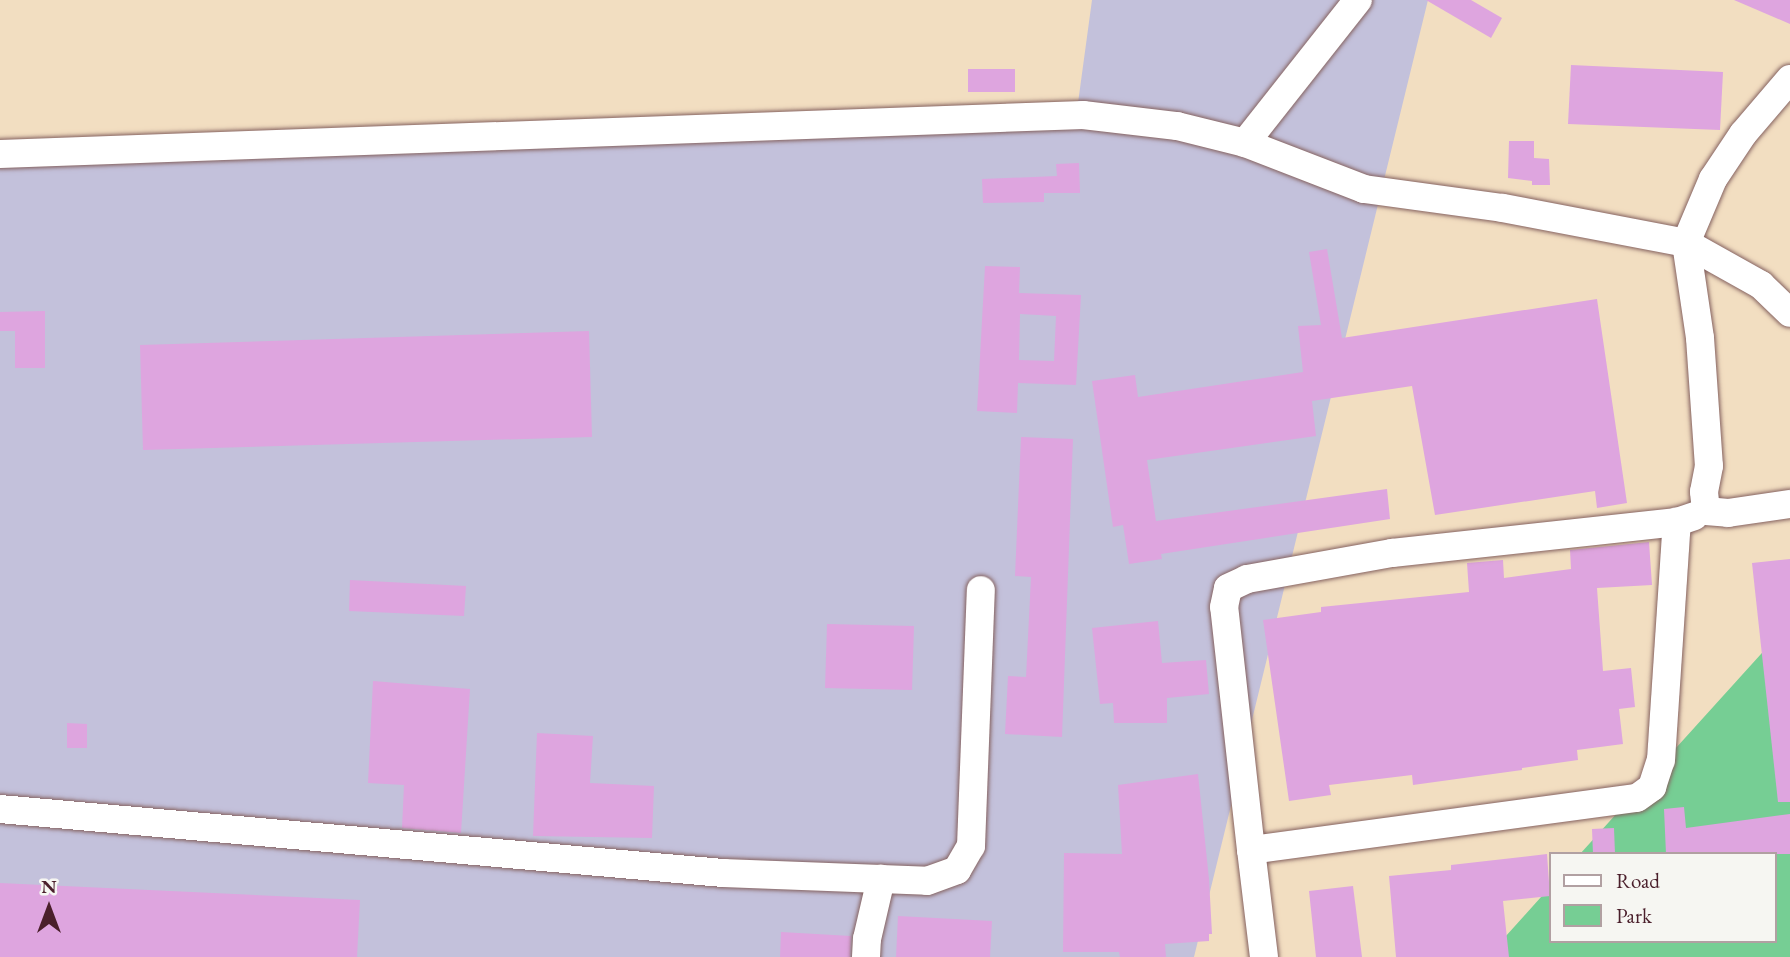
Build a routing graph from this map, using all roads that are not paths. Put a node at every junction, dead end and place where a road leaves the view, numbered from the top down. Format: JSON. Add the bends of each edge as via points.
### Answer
{"nodes":[{"id":1,"x":1359,"y":0,"type":"edge"},
{"id":2,"x":1790,"y":79,"type":"edge"},
{"id":3,"x":1245,"y":143,"type":"junction"},
{"id":4,"x":0,"y":153,"type":"edge"},
{"id":5,"x":1686,"y":243,"type":"junction"},
{"id":6,"x":1790,"y":313,"type":"edge"},
{"id":7,"x":1790,"y":504,"type":"edge"},
{"id":8,"x":1706,"y":511,"type":"junction"},
{"id":9,"x":1677,"y":522,"type":"junction"},
{"id":10,"x":981,"y":590,"type":"dead end"},
{"id":11,"x":0,"y":809,"type":"edge"},
{"id":12,"x":1251,"y":850,"type":"junction"},
{"id":13,"x":881,"y":879,"type":"junction"},
{"id":14,"x":866,"y":957,"type":"edge"},
{"id":15,"x":1264,"y":957,"type":"edge"}],
"edges":[{"from":1,"to":3,"type":"street"},
{"from":2,"to":5,"type":"street","via":[[1743,134],[1713,179]]},
{"from":3,"to":4,"type":"street","via":[[1177,126],[1083,116]]},
{"from":3,"to":5,"type":"street","via":[[1364,189],[1503,208]]},
{"from":5,"to":6,"type":"street","via":[[1761,285]]},
{"from":5,"to":8,"type":"street","via":[[1700,338],[1709,454]]},
{"from":7,"to":8,"type":"street","via":[[1728,513]]},
{"from":8,"to":9,"type":"street"},
{"from":9,"to":12,"type":"street","via":[[1661,760],[1652,787],[1637,798]]},
{"from":9,"to":12,"type":"street","via":[[1392,553],[1247,579],[1228,588],[1224,607]]},
{"from":10,"to":13,"type":"street","via":[[971,846],[957,870],[927,881]]},
{"from":11,"to":13,"type":"street","via":[[723,873]]},
{"from":12,"to":15,"type":"street"},
{"from":13,"to":14,"type":"street"}]}
